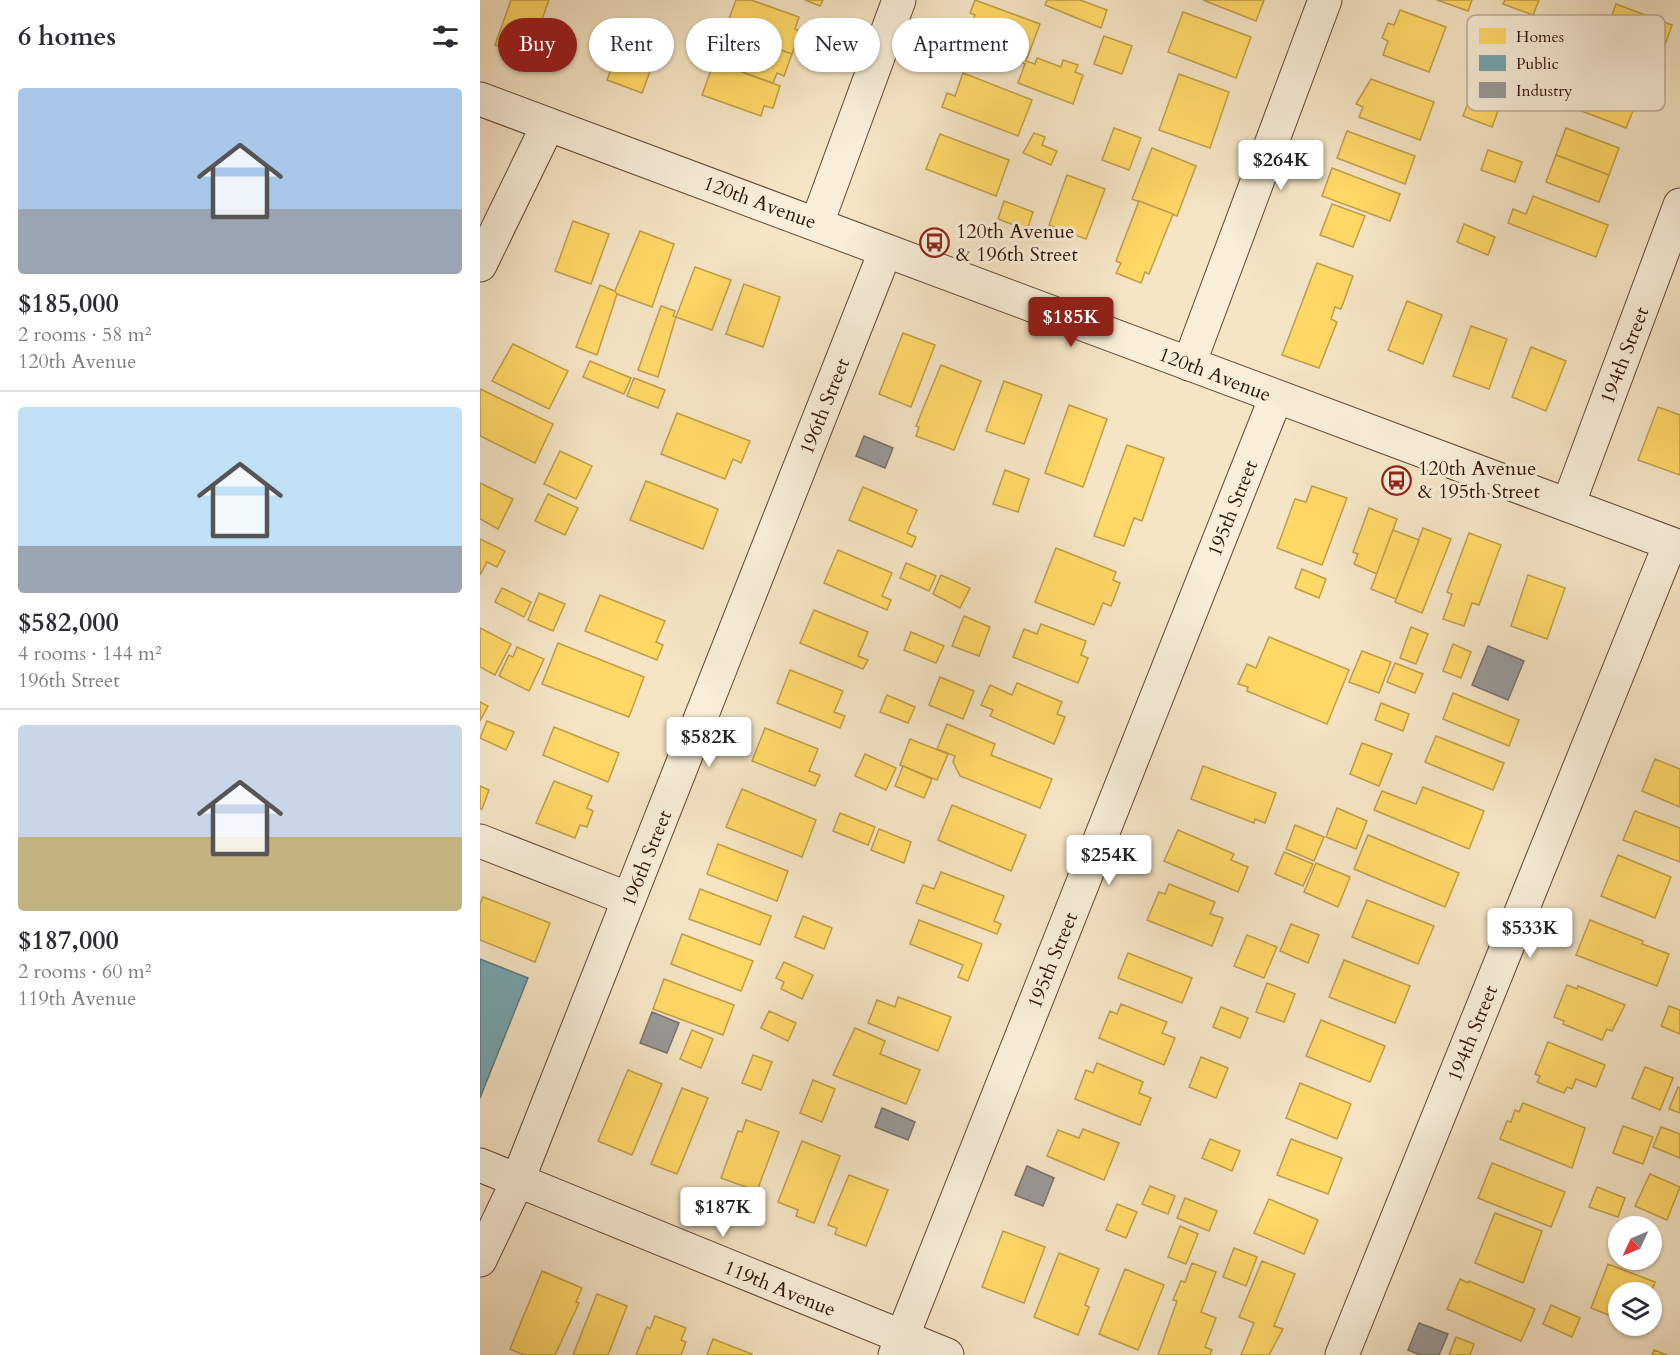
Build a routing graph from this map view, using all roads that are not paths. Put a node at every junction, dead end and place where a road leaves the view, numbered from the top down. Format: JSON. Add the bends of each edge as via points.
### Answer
{"nodes":[{"id":1,"x":899,"y":0,"type":"edge"},
{"id":2,"x":1325,"y":0,"type":"edge"},
{"id":3,"x":480,"y":99,"type":"edge"},
{"id":4,"x":548,"y":125,"type":"junction"},
{"id":5,"x":1680,"y":205,"type":"edge"},
{"id":6,"x":817,"y":223,"type":"junction"},
{"id":7,"x":885,"y":252,"type":"junction"},
{"id":8,"x":480,"y":265,"type":"edge"},
{"id":9,"x":1188,"y":364,"type":"junction"},
{"id":10,"x":1276,"y":397,"type":"junction"},
{"id":11,"x":1568,"y":505,"type":"junction"},
{"id":12,"x":1675,"y":546,"type":"edge"},
{"id":13,"x":480,"y":841,"type":"edge"},
{"id":14,"x":629,"y":899,"type":"junction"},
{"id":15,"x":480,"y":1165,"type":"edge"},
{"id":16,"x":517,"y":1182,"type":"junction"},
{"id":17,"x":480,"y":1260,"type":"edge"},
{"id":18,"x":899,"y":1346,"type":"edge"},
{"id":19,"x":948,"y":1355,"type":"edge"},
{"id":20,"x":1342,"y":1355,"type":"edge"}],
"edges":[{"from":1,"to":6,"type":"street"},
{"from":2,"to":9,"type":"street"},
{"from":3,"to":4,"type":"street","name":"120th Avenue"},
{"from":4,"to":6,"type":"street","name":"120th Avenue"},
{"from":4,"to":8,"type":"street"},
{"from":5,"to":11,"type":"street","name":"194th Street"},
{"from":6,"to":7,"type":"street","name":"120th Avenue"},
{"from":7,"to":9,"type":"street","name":"120th Avenue"},
{"from":7,"to":14,"type":"street","name":"196th Street"},
{"from":9,"to":10,"type":"street","name":"120th Avenue"},
{"from":10,"to":11,"type":"street","name":"120th Avenue"},
{"from":10,"to":18,"type":"street","name":"195th Street"},
{"from":11,"to":12,"type":"street","name":"120th Avenue"},
{"from":12,"to":20,"type":"street","name":"194th Street"},
{"from":13,"to":14,"type":"street"},
{"from":14,"to":16,"type":"street","name":"196th Street"},
{"from":15,"to":16,"type":"street","name":"119th Avenue"},
{"from":16,"to":17,"type":"street","name":"196th Street"},
{"from":16,"to":18,"type":"street","name":"119th Avenue"},
{"from":18,"to":19,"type":"street","name":"119th Avenue"}]}
